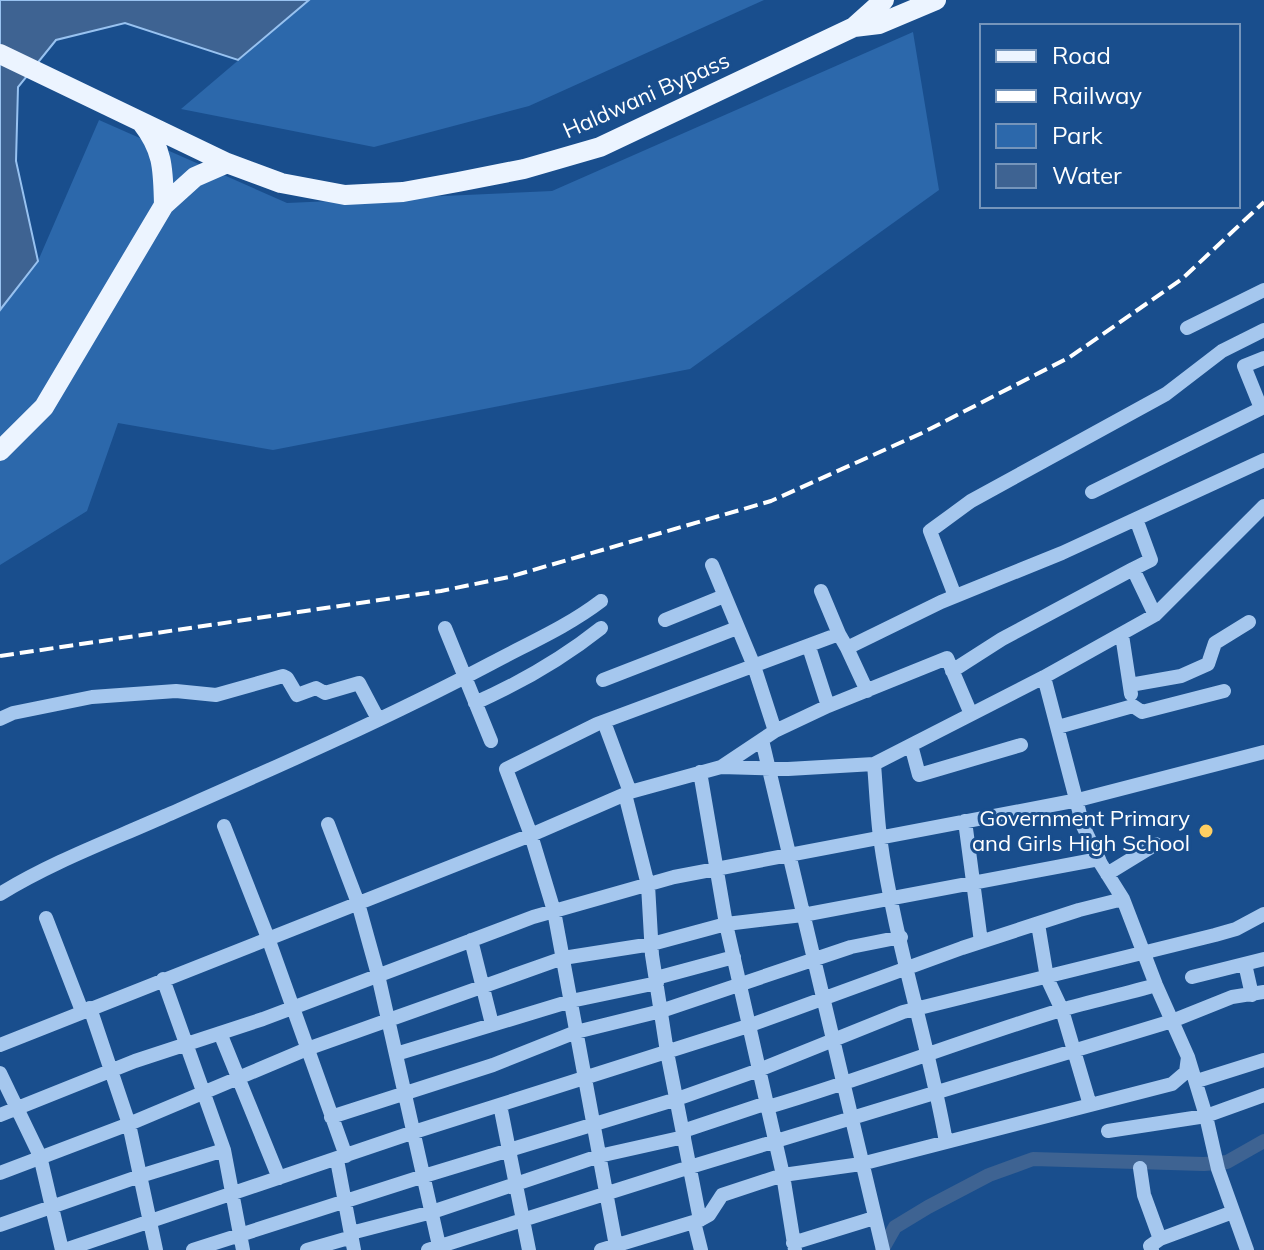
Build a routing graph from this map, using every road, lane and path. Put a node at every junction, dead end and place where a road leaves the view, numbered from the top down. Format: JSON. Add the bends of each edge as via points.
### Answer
{"nodes":[{"id":1,"x":884,"y":0,"type":"edge"},
{"id":2,"x":936,"y":0,"type":"edge"},
{"id":3,"x":854,"y":27,"type":"junction"},
{"id":4,"x":0,"y":54,"type":"edge"},
{"id":5,"x":139,"y":119,"type":"junction"},
{"id":6,"x":227,"y":163,"type":"junction"},
{"id":7,"x":164,"y":205,"type":"junction"},
{"id":8,"x":1264,"y":290,"type":"edge"},
{"id":9,"x":1187,"y":328,"type":"dead end"},
{"id":10,"x":1264,"y":330,"type":"edge"},
{"id":11,"x":1264,"y":358,"type":"edge"},
{"id":12,"x":1263,"y":408,"type":"edge"},
{"id":13,"x":0,"y":451,"type":"edge"},
{"id":14,"x":1264,"y":460,"type":"edge"},
{"id":15,"x":1092,"y":492,"type":"dead end"},
{"id":16,"x":1264,"y":506,"type":"edge"},
{"id":17,"x":1136,"y":519,"type":"junction"},
{"id":18,"x":712,"y":565,"type":"dead end"},
{"id":19,"x":1133,"y":569,"type":"junction"},
{"id":20,"x":821,"y":591,"type":"dead end"},
{"id":21,"x":724,"y":596,"type":"junction"},
{"id":22,"x":955,"y":596,"type":"junction"},
{"id":23,"x":601,"y":601,"type":"dead end"},
{"id":24,"x":1155,"y":615,"type":"junction"},
{"id":25,"x":665,"y":620,"type":"dead end"},
{"id":26,"x":1249,"y":622,"type":"dead end"},
{"id":27,"x":445,"y":628,"type":"dead end"},
{"id":28,"x":601,"y":628,"type":"dead end"},
{"id":29,"x":737,"y":628,"type":"junction"},
{"id":30,"x":839,"y":634,"type":"junction"},
{"id":31,"x":1122,"y":635,"type":"junction"},
{"id":32,"x":809,"y":647,"type":"junction"},
{"id":33,"x":847,"y":648,"type":"junction"},
{"id":34,"x":754,"y":666,"type":"junction"},
{"id":35,"x":952,"y":671,"type":"junction"},
{"id":36,"x":1044,"y":677,"type":"junction"},
{"id":37,"x":463,"y":678,"type":"junction"},
{"id":38,"x":603,"y":680,"type":"dead end"},
{"id":39,"x":1130,"y":685,"type":"junction"},
{"id":40,"x":867,"y":691,"type":"junction"},
{"id":41,"x":1224,"y":691,"type":"dead end"},
{"id":42,"x":475,"y":703,"type":"junction"},
{"id":43,"x":828,"y":706,"type":"junction"},
{"id":44,"x":1133,"y":706,"type":"junction"},
{"id":45,"x":971,"y":714,"type":"junction"},
{"id":46,"x":0,"y":719,"type":"edge"},
{"id":47,"x":378,"y":719,"type":"junction"},
{"id":48,"x":604,"y":722,"type":"junction"},
{"id":49,"x":1058,"y":727,"type":"junction"},
{"id":50,"x":775,"y":731,"type":"junction"},
{"id":51,"x":762,"y":740,"type":"junction"},
{"id":52,"x":491,"y":741,"type":"dead end"},
{"id":53,"x":911,"y":745,"type":"junction"},
{"id":54,"x":1021,"y":745,"type":"dead end"},
{"id":55,"x":1264,"y":752,"type":"edge"},
{"id":56,"x":874,"y":764,"type":"junction"},
{"id":57,"x":721,"y":767,"type":"junction"},
{"id":58,"x":770,"y":768,"type":"junction"},
{"id":59,"x":700,"y":772,"type":"junction"},
{"id":60,"x":628,"y":793,"type":"junction"},
{"id":61,"x":1078,"y":800,"type":"junction"},
{"id":62,"x":965,"y":821,"type":"junction"},
{"id":63,"x":328,"y":824,"type":"dead end"},
{"id":64,"x":224,"y":826,"type":"dead end"},
{"id":65,"x":531,"y":835,"type":"junction"},
{"id":66,"x":881,"y":837,"type":"junction"},
{"id":67,"x":1156,"y":844,"type":"dead end"},
{"id":68,"x":789,"y":855,"type":"junction"},
{"id":69,"x":1099,"y":859,"type":"junction"},
{"id":70,"x":718,"y":869,"type":"junction"},
{"id":71,"x":1107,"y":874,"type":"junction"},
{"id":72,"x":974,"y":881,"type":"junction"},
{"id":73,"x":648,"y":885,"type":"junction"},
{"id":74,"x":0,"y":894,"type":"edge"},
{"id":75,"x":891,"y":897,"type":"junction"},
{"id":76,"x":1123,"y":899,"type":"junction"},
{"id":77,"x":358,"y":903,"type":"junction"},
{"id":78,"x":554,"y":911,"type":"junction"},
{"id":79,"x":1264,"y":914,"type":"edge"},
{"id":80,"x":803,"y":915,"type":"junction"},
{"id":81,"x":46,"y":918,"type":"dead end"},
{"id":82,"x":726,"y":924,"type":"junction"},
{"id":83,"x":1038,"y":924,"type":"junction"},
{"id":84,"x":901,"y":937,"type":"junction"},
{"id":85,"x":268,"y":938,"type":"junction"},
{"id":86,"x":471,"y":940,"type":"junction"},
{"id":87,"x":981,"y":942,"type":"junction"},
{"id":88,"x":652,"y":944,"type":"junction"},
{"id":89,"x":1143,"y":951,"type":"junction"},
{"id":90,"x":734,"y":957,"type":"junction"},
{"id":91,"x":563,"y":958,"type":"junction"},
{"id":92,"x":1264,"y":959,"type":"edge"},
{"id":93,"x":814,"y":960,"type":"junction"},
{"id":94,"x":1245,"y":964,"type":"junction"},
{"id":95,"x":907,"y":968,"type":"junction"},
{"id":96,"x":378,"y":975,"type":"junction"},
{"id":97,"x":1192,"y":977,"type":"dead end"},
{"id":98,"x":1047,"y":978,"type":"junction"},
{"id":99,"x":163,"y":979,"type":"junction"},
{"id":100,"x":656,"y":980,"type":"junction"},
{"id":101,"x":484,"y":985,"type":"junction"},
{"id":102,"x":1156,"y":985,"type":"junction"},
{"id":103,"x":740,"y":987,"type":"junction"},
{"id":104,"x":1258,"y":994,"type":"edge"},
{"id":105,"x":824,"y":1000,"type":"junction"},
{"id":106,"x":571,"y":1001,"type":"junction"},
{"id":107,"x":293,"y":1007,"type":"junction"},
{"id":108,"x":915,"y":1009,"type":"junction"},
{"id":109,"x":86,"y":1010,"type":"junction"},
{"id":110,"x":1062,"y":1010,"type":"junction"},
{"id":111,"x":661,"y":1011,"type":"junction"},
{"id":112,"x":388,"y":1021,"type":"junction"},
{"id":113,"x":1172,"y":1021,"type":"junction"},
{"id":114,"x":492,"y":1024,"type":"junction"},
{"id":115,"x":748,"y":1026,"type":"junction"},
{"id":116,"x":576,"y":1032,"type":"junction"},
{"id":117,"x":220,"y":1033,"type":"junction"},
{"id":118,"x":834,"y":1040,"type":"junction"},
{"id":119,"x":186,"y":1044,"type":"junction"},
{"id":120,"x":0,"y":1045,"type":"edge"},
{"id":121,"x":307,"y":1049,"type":"junction"},
{"id":122,"x":1074,"y":1051,"type":"junction"},
{"id":123,"x":667,"y":1052,"type":"junction"},
{"id":124,"x":396,"y":1054,"type":"junction"},
{"id":125,"x":928,"y":1054,"type":"junction"},
{"id":126,"x":1188,"y":1057,"type":"junction"},
{"id":127,"x":1264,"y":1060,"type":"edge"},
{"id":128,"x":113,"y":1070,"type":"junction"},
{"id":129,"x":759,"y":1070,"type":"junction"},
{"id":130,"x":0,"y":1073,"type":"edge"},
{"id":131,"x":238,"y":1078,"type":"junction"},
{"id":132,"x":585,"y":1078,"type":"junction"},
{"id":133,"x":1197,"y":1081,"type":"junction"},
{"id":134,"x":845,"y":1085,"type":"junction"},
{"id":135,"x":405,"y":1092,"type":"junction"},
{"id":136,"x":937,"y":1092,"type":"junction"},
{"id":137,"x":203,"y":1093,"type":"junction"},
{"id":138,"x":1264,"y":1095,"type":"edge"},
{"id":139,"x":677,"y":1099,"type":"junction"},
{"id":140,"x":500,"y":1105,"type":"junction"},
{"id":141,"x":768,"y":1105,"type":"junction"},
{"id":142,"x":1090,"y":1105,"type":"junction"},
{"id":143,"x":17,"y":1108,"type":"junction"},
{"id":144,"x":0,"y":1115,"type":"edge"},
{"id":145,"x":1206,"y":1116,"type":"junction"},
{"id":146,"x":331,"y":1117,"type":"junction"},
{"id":147,"x":852,"y":1117,"type":"junction"},
{"id":148,"x":129,"y":1124,"type":"junction"},
{"id":149,"x":594,"y":1124,"type":"junction"},
{"id":150,"x":1108,"y":1131,"type":"dead end"},
{"id":151,"x":414,"y":1132,"type":"junction"},
{"id":152,"x":684,"y":1134,"type":"junction"},
{"id":153,"x":776,"y":1141,"type":"junction"},
{"id":154,"x":946,"y":1142,"type":"junction"},
{"id":155,"x":224,"y":1150,"type":"junction"},
{"id":156,"x":508,"y":1151,"type":"junction"},
{"id":157,"x":40,"y":1156,"type":"junction"},
{"id":158,"x":599,"y":1156,"type":"junction"},
{"id":159,"x":341,"y":1158,"type":"junction"},
{"id":160,"x":861,"y":1164,"type":"junction"},
{"id":161,"x":690,"y":1167,"type":"junction"},
{"id":162,"x":1140,"y":1168,"type":"dead end"},
{"id":163,"x":0,"y":1173,"type":"edge"},
{"id":164,"x":783,"y":1175,"type":"junction"},
{"id":165,"x":140,"y":1176,"type":"junction"},
{"id":166,"x":424,"y":1176,"type":"junction"},
{"id":167,"x":279,"y":1178,"type":"junction"},
{"id":168,"x":514,"y":1183,"type":"junction"},
{"id":169,"x":606,"y":1193,"type":"junction"},
{"id":170,"x":233,"y":1194,"type":"junction"},
{"id":171,"x":345,"y":1202,"type":"junction"},
{"id":172,"x":52,"y":1206,"type":"junction"},
{"id":173,"x":432,"y":1212,"type":"junction"},
{"id":174,"x":1233,"y":1212,"type":"junction"},
{"id":175,"x":874,"y":1218,"type":"junction"},
{"id":176,"x":523,"y":1220,"type":"junction"},
{"id":177,"x":149,"y":1221,"type":"junction"},
{"id":178,"x":697,"y":1221,"type":"junction"},
{"id":179,"x":0,"y":1225,"type":"edge"},
{"id":180,"x":352,"y":1240,"type":"edge"},
{"id":181,"x":242,"y":1242,"type":"edge"},
{"id":182,"x":1156,"y":1245,"type":"edge"},
{"id":183,"x":616,"y":1246,"type":"junction"},
{"id":184,"x":794,"y":1246,"type":"edge"},
{"id":185,"x":882,"y":1248,"type":"edge"},
{"id":186,"x":436,"y":1249,"type":"edge"},
{"id":187,"x":64,"y":1250,"type":"edge"},
{"id":188,"x":156,"y":1250,"type":"edge"},
{"id":189,"x":193,"y":1250,"type":"edge"},
{"id":190,"x":307,"y":1250,"type":"edge"},
{"id":191,"x":529,"y":1250,"type":"edge"},
{"id":192,"x":601,"y":1250,"type":"edge"},
{"id":193,"x":701,"y":1250,"type":"edge"},
{"id":194,"x":1247,"y":1250,"type":"edge"}],
"edges":[{"from":1,"to":3,"type":"main road","name":"Haldwani Bypass"},
{"from":2,"to":3,"type":"main road","name":"Haldwani Bypass","via":[[879,24]]},
{"from":3,"to":6,"type":"main road","name":"Haldwani Bypass","via":[[600,147],[524,169],[403,192],[345,195],[281,183]]},
{"from":4,"to":5,"type":"main road","name":"Haldwani Bypass"},
{"from":5,"to":6,"type":"main road","name":"Haldwani Bypass"},
{"from":5,"to":7,"type":"main road","via":[[156,140]]},
{"from":6,"to":7,"type":"main road","via":[[195,177]]},
{"from":7,"to":13,"type":"main road","via":[[44,407]]},
{"from":8,"to":9,"type":"street"},
{"from":10,"to":22,"type":"street","via":[[1222,351],[1166,394],[971,501],[930,531]]},
{"from":11,"to":12,"type":"street","via":[[1244,366]]},
{"from":12,"to":15,"type":"street"},
{"from":14,"to":17,"type":"street"},
{"from":16,"to":24,"type":"street"},
{"from":17,"to":19,"type":"street","via":[[1151,560]]},
{"from":17,"to":22,"type":"street"},
{"from":18,"to":21,"type":"street"},
{"from":19,"to":24,"type":"street"},
{"from":19,"to":35,"type":"street"},
{"from":20,"to":30,"type":"street"},
{"from":21,"to":25,"type":"street"},
{"from":21,"to":29,"type":"street"},
{"from":22,"to":33,"type":"street"},
{"from":23,"to":37,"type":"street"},
{"from":24,"to":31,"type":"street"},
{"from":26,"to":39,"type":"street","via":[[1215,643],[1208,664],[1181,676]]},
{"from":27,"to":37,"type":"street"},
{"from":28,"to":42,"type":"street","via":[[573,651]]},
{"from":29,"to":34,"type":"street"},
{"from":29,"to":38,"type":"street"},
{"from":30,"to":32,"type":"street"},
{"from":30,"to":33,"type":"street"},
{"from":31,"to":36,"type":"street"},
{"from":31,"to":39,"type":"street"},
{"from":32,"to":34,"type":"street"},
{"from":32,"to":43,"type":"street"},
{"from":33,"to":40,"type":"street"},
{"from":34,"to":48,"type":"street"},
{"from":34,"to":50,"type":"street"},
{"from":35,"to":40,"type":"street","via":[[947,658]]},
{"from":35,"to":45,"type":"street"},
{"from":36,"to":45,"type":"street"},
{"from":36,"to":49,"type":"street"},
{"from":37,"to":42,"type":"street"},
{"from":37,"to":47,"type":"street"},
{"from":39,"to":44,"type":"street"},
{"from":40,"to":43,"type":"street"},
{"from":41,"to":44,"type":"street","via":[[1142,712]]},
{"from":42,"to":52,"type":"street"},
{"from":43,"to":50,"type":"street"},
{"from":44,"to":49,"type":"street"},
{"from":45,"to":53,"type":"street"},
{"from":46,"to":47,"type":"street","via":[[92,697],[176,691],[216,695],[283,676],[297,695],[359,683]]},
{"from":47,"to":74,"type":"street"},
{"from":48,"to":60,"type":"street"},
{"from":48,"to":65,"type":"street","via":[[506,769]]},
{"from":49,"to":61,"type":"street"},
{"from":50,"to":51,"type":"street"},
{"from":51,"to":57,"type":"street"},
{"from":51,"to":58,"type":"street"},
{"from":53,"to":54,"type":"street","via":[[919,775]]},
{"from":53,"to":56,"type":"street"},
{"from":55,"to":61,"type":"street"},
{"from":56,"to":58,"type":"street"},
{"from":56,"to":66,"type":"street"},
{"from":57,"to":58,"type":"street"},
{"from":57,"to":59,"type":"street"},
{"from":58,"to":68,"type":"street"},
{"from":59,"to":60,"type":"street"},
{"from":59,"to":70,"type":"street"},
{"from":60,"to":65,"type":"street"},
{"from":60,"to":73,"type":"street"},
{"from":61,"to":62,"type":"street"},
{"from":61,"to":69,"type":"street","via":[[1083,826]]},
{"from":62,"to":66,"type":"street"},
{"from":62,"to":72,"type":"street"},
{"from":63,"to":77,"type":"street"},
{"from":64,"to":85,"type":"street"},
{"from":65,"to":77,"type":"street"},
{"from":65,"to":78,"type":"street"},
{"from":66,"to":68,"type":"street"},
{"from":66,"to":75,"type":"street"},
{"from":67,"to":71,"type":"street"},
{"from":68,"to":70,"type":"street"},
{"from":68,"to":80,"type":"street"},
{"from":69,"to":71,"type":"street"},
{"from":69,"to":72,"type":"street"},
{"from":70,"to":73,"type":"street"},
{"from":70,"to":82,"type":"street"},
{"from":71,"to":76,"type":"street"},
{"from":72,"to":75,"type":"street"},
{"from":72,"to":87,"type":"street"},
{"from":73,"to":78,"type":"street"},
{"from":73,"to":88,"type":"street"},
{"from":75,"to":80,"type":"street"},
{"from":75,"to":84,"type":"street"},
{"from":76,"to":83,"type":"street"},
{"from":76,"to":89,"type":"street"},
{"from":77,"to":85,"type":"street"},
{"from":77,"to":96,"type":"street"},
{"from":78,"to":86,"type":"street"},
{"from":78,"to":91,"type":"street"},
{"from":79,"to":89,"type":"street","via":[[1236,929]]},
{"from":80,"to":82,"type":"street"},
{"from":80,"to":93,"type":"street"},
{"from":81,"to":109,"type":"street"},
{"from":82,"to":88,"type":"street"},
{"from":82,"to":90,"type":"street"},
{"from":83,"to":87,"type":"street"},
{"from":83,"to":98,"type":"street"},
{"from":84,"to":93,"type":"street"},
{"from":84,"to":95,"type":"street"},
{"from":85,"to":99,"type":"street"},
{"from":85,"to":107,"type":"street"},
{"from":86,"to":96,"type":"street"},
{"from":86,"to":101,"type":"street"},
{"from":87,"to":95,"type":"street"},
{"from":88,"to":91,"type":"street"},
{"from":88,"to":100,"type":"street"},
{"from":89,"to":98,"type":"street"},
{"from":89,"to":102,"type":"street"},
{"from":90,"to":100,"type":"street"},
{"from":90,"to":103,"type":"street"},
{"from":91,"to":101,"type":"street"},
{"from":91,"to":106,"type":"street"},
{"from":92,"to":94,"type":"street"},
{"from":93,"to":103,"type":"street"},
{"from":93,"to":105,"type":"street"},
{"from":94,"to":97,"type":"street"},
{"from":94,"to":104,"type":"street"},
{"from":95,"to":105,"type":"street"},
{"from":95,"to":108,"type":"street"},
{"from":96,"to":107,"type":"street"},
{"from":96,"to":112,"type":"street"},
{"from":98,"to":108,"type":"street"},
{"from":98,"to":110,"type":"street"},
{"from":99,"to":109,"type":"street"},
{"from":99,"to":119,"type":"street"},
{"from":100,"to":106,"type":"street"},
{"from":100,"to":111,"type":"street"},
{"from":101,"to":112,"type":"street"},
{"from":101,"to":114,"type":"street"},
{"from":102,"to":110,"type":"street"},
{"from":102,"to":113,"type":"street"},
{"from":103,"to":111,"type":"street"},
{"from":103,"to":115,"type":"street"},
{"from":104,"to":113,"type":"street","via":[[1232,997]]},
{"from":105,"to":115,"type":"street"},
{"from":105,"to":118,"type":"street"},
{"from":106,"to":114,"type":"street"},
{"from":106,"to":116,"type":"street"},
{"from":107,"to":117,"type":"street"},
{"from":107,"to":121,"type":"street"},
{"from":108,"to":118,"type":"street"},
{"from":108,"to":125,"type":"street"},
{"from":109,"to":120,"type":"street"},
{"from":109,"to":128,"type":"street"},
{"from":110,"to":122,"type":"street"},
{"from":110,"to":125,"type":"street"},
{"from":111,"to":116,"type":"street"},
{"from":111,"to":123,"type":"street"},
{"from":112,"to":121,"type":"street"},
{"from":112,"to":124,"type":"street"},
{"from":113,"to":122,"type":"street"},
{"from":113,"to":126,"type":"street"},
{"from":114,"to":124,"type":"street"},
{"from":115,"to":123,"type":"street"},
{"from":115,"to":129,"type":"street"},
{"from":116,"to":132,"type":"street"},
{"from":116,"to":135,"type":"street"},
{"from":117,"to":119,"type":"street"},
{"from":117,"to":131,"type":"street"},
{"from":118,"to":129,"type":"street"},
{"from":118,"to":134,"type":"street"},
{"from":119,"to":128,"type":"street"},
{"from":119,"to":137,"type":"street"},
{"from":121,"to":131,"type":"street"},
{"from":121,"to":146,"type":"street"},
{"from":122,"to":136,"type":"street"},
{"from":122,"to":142,"type":"street"},
{"from":123,"to":132,"type":"street"},
{"from":123,"to":139,"type":"street"},
{"from":124,"to":135,"type":"street"},
{"from":125,"to":134,"type":"street"},
{"from":125,"to":136,"type":"street"},
{"from":126,"to":133,"type":"street"},
{"from":126,"to":142,"type":"street","via":[[1186,1072],[1172,1084]]},
{"from":127,"to":133,"type":"street"},
{"from":128,"to":143,"type":"street"},
{"from":128,"to":148,"type":"street"},
{"from":129,"to":139,"type":"street"},
{"from":129,"to":141,"type":"street"},
{"from":130,"to":143,"type":"street"},
{"from":131,"to":137,"type":"street"},
{"from":131,"to":167,"type":"street"},
{"from":132,"to":140,"type":"street"},
{"from":132,"to":149,"type":"street"},
{"from":133,"to":145,"type":"street"},
{"from":134,"to":141,"type":"street"},
{"from":134,"to":147,"type":"street"},
{"from":135,"to":146,"type":"street"},
{"from":135,"to":151,"type":"street"},
{"from":136,"to":147,"type":"street"},
{"from":136,"to":154,"type":"street"},
{"from":137,"to":148,"type":"street"},
{"from":137,"to":155,"type":"street"},
{"from":138,"to":145,"type":"street"},
{"from":139,"to":149,"type":"street"},
{"from":139,"to":152,"type":"street"},
{"from":140,"to":151,"type":"street"},
{"from":140,"to":156,"type":"street"},
{"from":141,"to":152,"type":"street"},
{"from":141,"to":153,"type":"street"},
{"from":142,"to":154,"type":"street"},
{"from":143,"to":144,"type":"street"},
{"from":143,"to":157,"type":"street"},
{"from":145,"to":150,"type":"street"},
{"from":145,"to":174,"type":"street"},
{"from":146,"to":159,"type":"street"},
{"from":147,"to":153,"type":"street"},
{"from":147,"to":160,"type":"street"},
{"from":148,"to":157,"type":"street"},
{"from":148,"to":165,"type":"street"},
{"from":149,"to":156,"type":"street"},
{"from":149,"to":158,"type":"street"},
{"from":151,"to":159,"type":"street"},
{"from":151,"to":166,"type":"street"},
{"from":152,"to":158,"type":"street"},
{"from":152,"to":161,"type":"street"},
{"from":153,"to":161,"type":"street"},
{"from":153,"to":164,"type":"street"},
{"from":154,"to":160,"type":"street"},
{"from":155,"to":165,"type":"street"},
{"from":155,"to":170,"type":"street"},
{"from":156,"to":166,"type":"street"},
{"from":156,"to":168,"type":"street"},
{"from":157,"to":163,"type":"street"},
{"from":157,"to":172,"type":"street"},
{"from":158,"to":168,"type":"street"},
{"from":158,"to":169,"type":"street"},
{"from":159,"to":167,"type":"street"},
{"from":159,"to":171,"type":"street"},
{"from":160,"to":164,"type":"street"},
{"from":160,"to":175,"type":"street"},
{"from":161,"to":169,"type":"street"},
{"from":161,"to":178,"type":"street"},
{"from":162,"to":182,"type":"street"},
{"from":164,"to":178,"type":"street","via":[[722,1195],[709,1215]]},
{"from":164,"to":184,"type":"street"},
{"from":165,"to":172,"type":"street"},
{"from":165,"to":177,"type":"street"},
{"from":166,"to":171,"type":"street"},
{"from":166,"to":173,"type":"street"},
{"from":167,"to":170,"type":"street"},
{"from":168,"to":173,"type":"street"},
{"from":168,"to":176,"type":"street"},
{"from":169,"to":176,"type":"street"},
{"from":169,"to":183,"type":"street"},
{"from":170,"to":177,"type":"street"},
{"from":170,"to":181,"type":"street"},
{"from":171,"to":180,"type":"street"},
{"from":171,"to":181,"type":"street"},
{"from":172,"to":179,"type":"street"},
{"from":172,"to":187,"type":"street"},
{"from":173,"to":180,"type":"street"},
{"from":173,"to":186,"type":"street"},
{"from":174,"to":182,"type":"street"},
{"from":174,"to":194,"type":"street"},
{"from":175,"to":184,"type":"street"},
{"from":175,"to":185,"type":"street"},
{"from":176,"to":186,"type":"street"},
{"from":176,"to":191,"type":"street"},
{"from":177,"to":187,"type":"street"},
{"from":177,"to":188,"type":"street"},
{"from":178,"to":183,"type":"street"},
{"from":178,"to":193,"type":"street"},
{"from":180,"to":190,"type":"street"},
{"from":181,"to":189,"type":"street"},
{"from":183,"to":192,"type":"street"}]}
